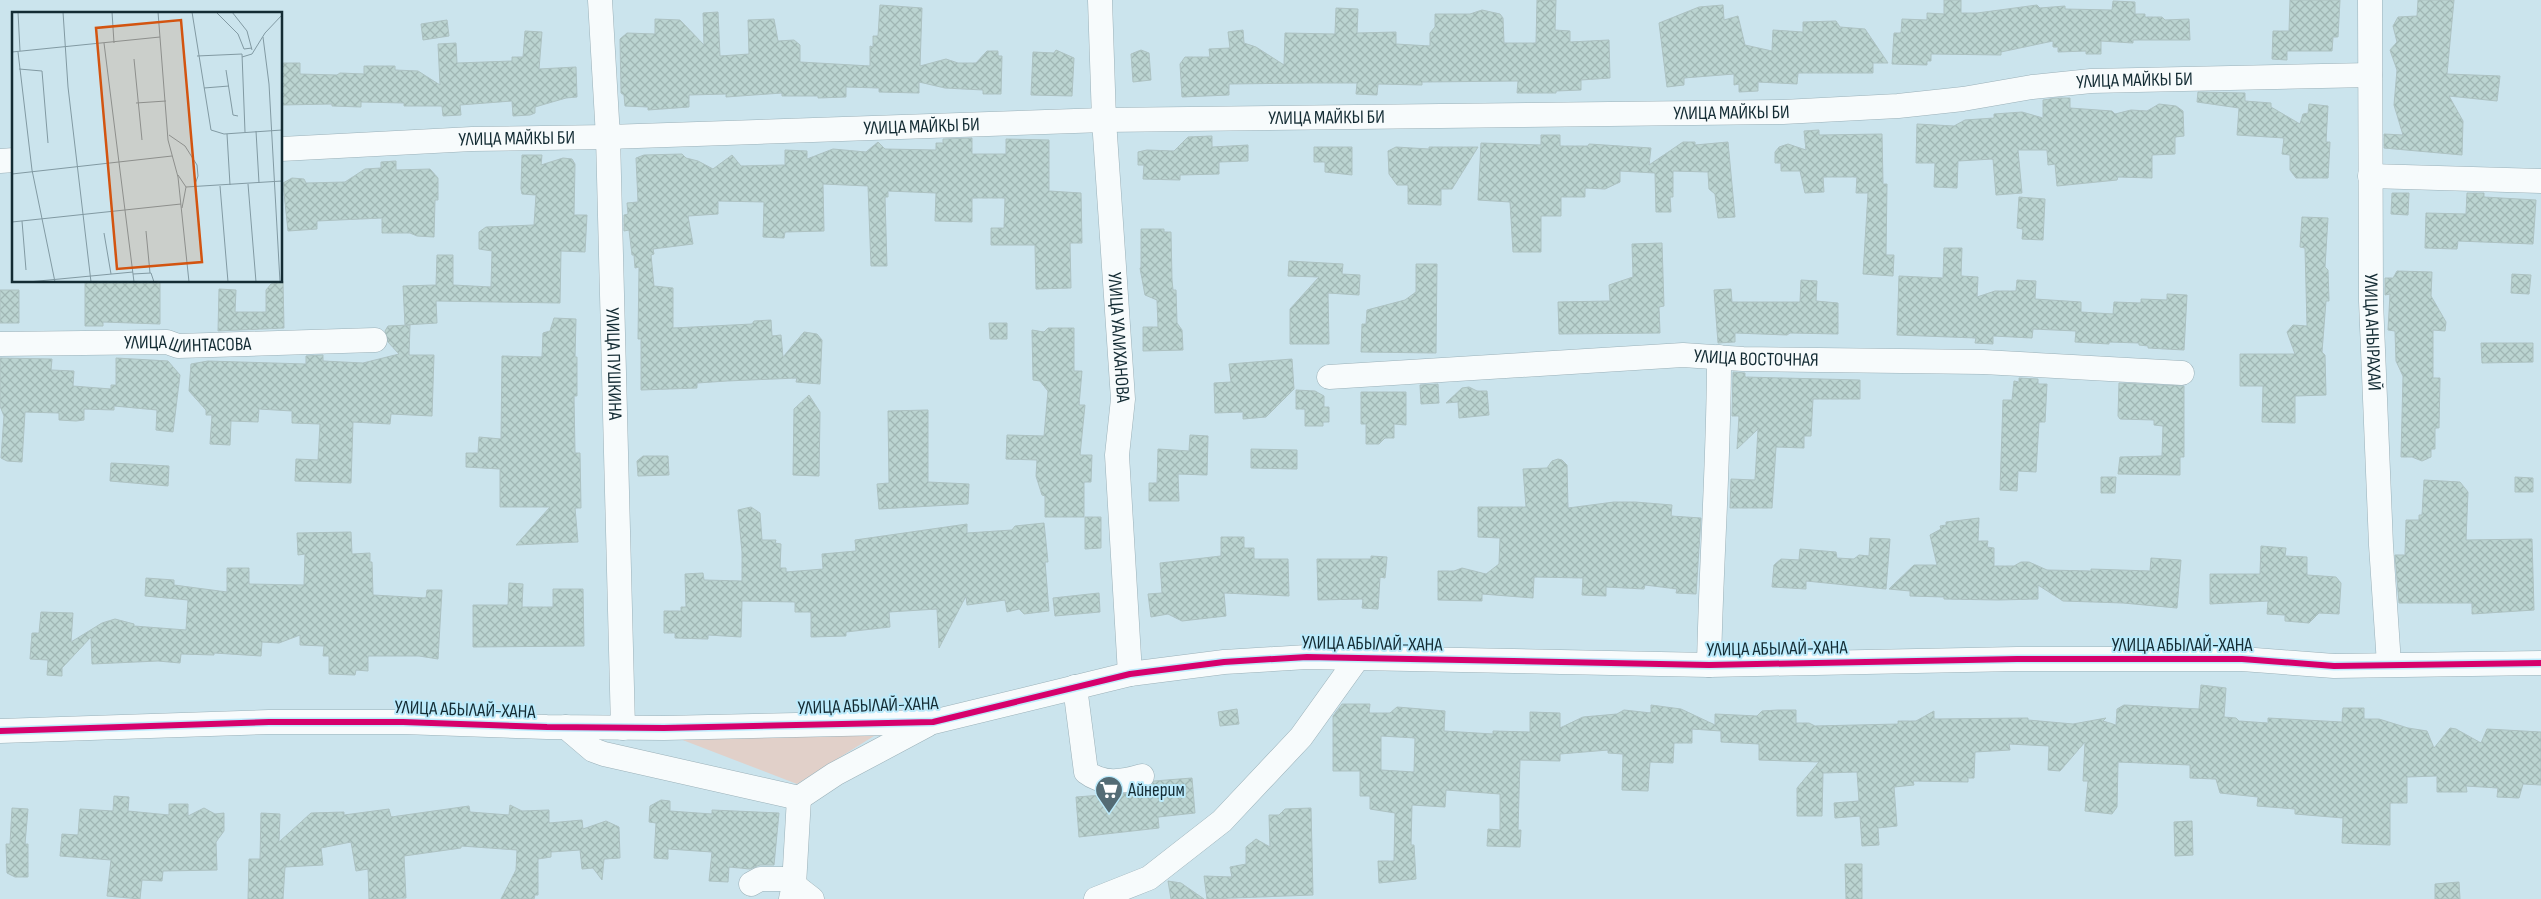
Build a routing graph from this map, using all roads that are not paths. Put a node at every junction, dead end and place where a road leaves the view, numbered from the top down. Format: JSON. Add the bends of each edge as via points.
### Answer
{"nodes":[{"id":1,"x":600,"y":0,"type":"edge"},
{"id":2,"x":1100,"y":0,"type":"edge"},
{"id":3,"x":2370,"y":0,"type":"edge"},
{"id":4,"x":2370,"y":75,"type":"junction"},
{"id":5,"x":1104,"y":120,"type":"junction"},
{"id":6,"x":608,"y":137,"type":"junction"},
{"id":7,"x":282,"y":149,"type":"edge"},
{"id":8,"x":2370,"y":176,"type":"junction"},
{"id":9,"x":2541,"y":181,"type":"edge"},
{"id":10,"x":375,"y":340,"type":"dead end"},
{"id":11,"x":0,"y":344,"type":"edge"},
{"id":12,"x":1719,"y":357,"type":"junction"},
{"id":13,"x":2182,"y":373,"type":"dead end"},
{"id":14,"x":1330,"y":377,"type":"dead end"},
{"id":15,"x":1358,"y":659,"type":"junction"},
{"id":16,"x":2541,"y":663,"type":"edge"},
{"id":17,"x":2389,"y":664,"type":"junction"},
{"id":18,"x":1708,"y":665,"type":"junction"},
{"id":19,"x":1130,"y":674,"type":"junction"},
{"id":20,"x":1076,"y":687,"type":"junction"},
{"id":21,"x":933,"y":722,"type":"junction"},
{"id":22,"x":566,"y":727,"type":"junction"},
{"id":23,"x":623,"y":728,"type":"junction"},
{"id":24,"x":0,"y":731,"type":"edge"},
{"id":25,"x":1142,"y":776,"type":"dead end"},
{"id":26,"x":799,"y":798,"type":"junction"},
{"id":27,"x":751,"y":884,"type":"dead end"},
{"id":28,"x":798,"y":891,"type":"edge"},
{"id":29,"x":1096,"y":899,"type":"edge"}],
"edges":[{"from":1,"to":6,"type":"street","name":"УЛИЦА ПУШКИНА"},
{"from":2,"to":5,"type":"street","name":"УЛИЦА УАЛИХАНОВА"},
{"from":3,"to":4,"type":"street","name":"УЛИЦА АНЫРАХАЙ"},
{"from":4,"to":5,"type":"street","name":"УЛИЦА МАЙКЫ БИ","via":[[2091,82],[1898,106],[1783,112]]},
{"from":4,"to":8,"type":"street","name":"УЛИЦА АНЫРАХАЙ"},
{"from":5,"to":6,"type":"street","name":"УЛИЦА МАЙКЫ БИ"},
{"from":5,"to":19,"type":"street","name":"УЛИЦА УАЛИХАНОВА","via":[[1123,399],[1118,455]]},
{"from":6,"to":7,"type":"street","name":"УЛИЦА МАЙКЫ БИ","via":[[472,139]]},
{"from":6,"to":23,"type":"street","name":"УЛИЦА ПУШКИНА"},
{"from":8,"to":9,"type":"street"},
{"from":8,"to":17,"type":"street","name":"УЛИЦА АНЫРАХАЙ","via":[[2371,301]]},
{"from":10,"to":11,"type":"street","name":"УЛИЦА ШИНТАСОВА","via":[[178,346],[167,342]]},
{"from":12,"to":13,"type":"street","name":"УЛИЦА ВОСТОЧНАЯ","via":[[1983,362]]},
{"from":12,"to":14,"type":"street","name":"УЛИЦА ВОСТОЧНАЯ","via":[[1683,355]]},
{"from":12,"to":18,"type":"street","via":[[1719,441]]},
{"from":15,"to":18,"type":"street","name":"УЛИЦА АБЫЛАЙ-ХАНА"},
{"from":15,"to":19,"type":"street","name":"УЛИЦА АБЫЛАЙ-ХАНА","via":[[1306,657],[1233,661]]},
{"from":15,"to":29,"type":"street","via":[[1301,737],[1222,821],[1149,878]]},
{"from":16,"to":17,"type":"street","name":"УЛИЦА АБЫЛАЙ-ХАНА"},
{"from":17,"to":18,"type":"street","name":"УЛИЦА АБЫЛАЙ-ХАНА","via":[[2334,666],[2242,659],[2017,659]]},
{"from":19,"to":20,"type":"street","name":"УЛИЦА АБЫЛАЙ-ХАНА"},
{"from":20,"to":21,"type":"street","name":"УЛИЦА АБЫЛАЙ-ХАНА"},
{"from":20,"to":25,"type":"street","via":[[1086,772],[1097,780],[1112,782]]},
{"from":21,"to":23,"type":"street","name":"УЛИЦА АБЫЛАЙ-ХАНА"},
{"from":21,"to":26,"type":"street","via":[[835,774]]},
{"from":22,"to":23,"type":"street","name":"УЛИЦА АБЫЛАЙ-ХАНА"},
{"from":22,"to":24,"type":"street","name":"УЛИЦА АБЫЛАЙ-ХАНА","via":[[269,722]]},
{"from":22,"to":26,"type":"street","via":[[593,750],[604,754]]},
{"from":26,"to":28,"type":"street"},
{"from":27,"to":28,"type":"street","via":[[760,879]]}]}
